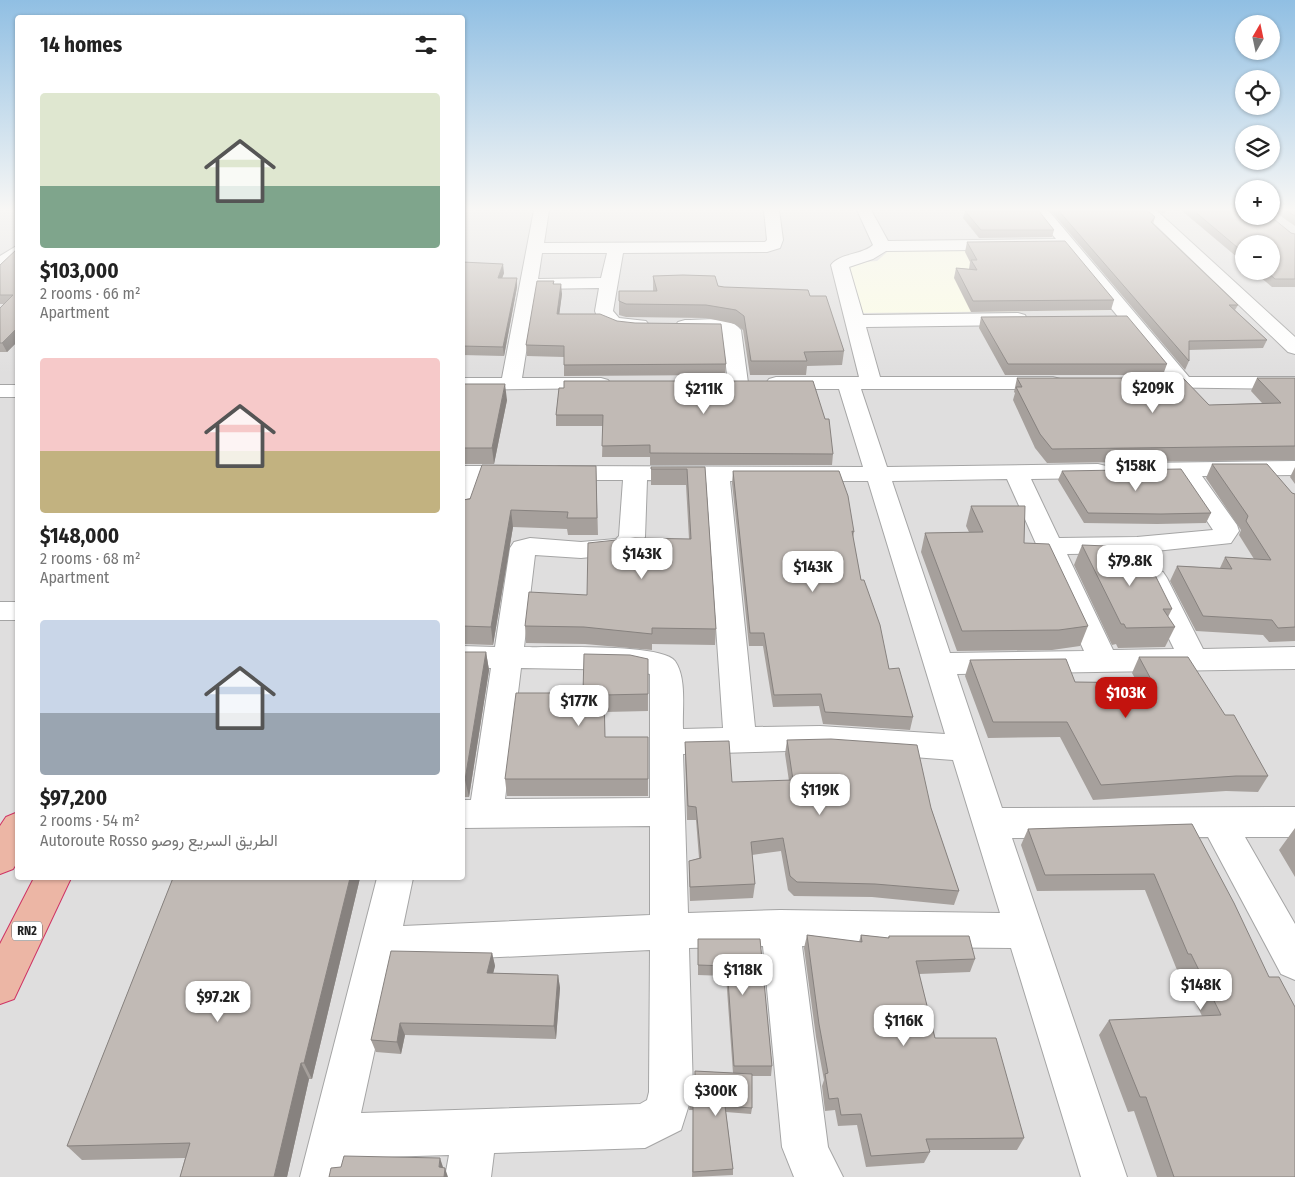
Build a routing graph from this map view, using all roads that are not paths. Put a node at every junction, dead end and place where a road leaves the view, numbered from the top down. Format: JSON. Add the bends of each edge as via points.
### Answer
{"nodes":[{"id":1,"x":531,"y":265,"type":"edge"},
{"id":2,"x":613,"y":265,"type":"edge"},
{"id":3,"x":840,"y":265,"type":"edge"},
{"id":4,"x":1086,"y":265,"type":"edge"},
{"id":5,"x":1207,"y":265,"type":"edge"},
{"id":6,"x":610,"y":283,"type":"junction"},
{"id":7,"x":528,"y":284,"type":"junction"},
{"id":8,"x":1110,"y":318,"type":"edge"},
{"id":9,"x":1129,"y":318,"type":"junction"},
{"id":10,"x":1041,"y":319,"type":"edge"},
{"id":11,"x":854,"y":321,"type":"junction"},
{"id":12,"x":1295,"y":348,"type":"edge"},
{"id":13,"x":859,"y":383,"type":"junction"},
{"id":14,"x":1076,"y":383,"type":"edge"},
{"id":15,"x":1134,"y":383,"type":"edge"},
{"id":16,"x":1183,"y":383,"type":"junction"},
{"id":17,"x":1295,"y":383,"type":"edge"},
{"id":18,"x":465,"y":384,"type":"edge"},
{"id":19,"x":511,"y":384,"type":"junction"},
{"id":20,"x":620,"y":384,"type":"edge"},
{"id":21,"x":0,"y":391,"type":"edge"},
{"id":22,"x":15,"y":391,"type":"edge"},
{"id":23,"x":1185,"y":470,"type":"junction"},
{"id":24,"x":1016,"y":472,"type":"junction"},
{"id":25,"x":468,"y":473,"type":"edge"},
{"id":26,"x":636,"y":474,"type":"junction"},
{"id":27,"x":718,"y":474,"type":"junction"},
{"id":28,"x":877,"y":474,"type":"junction"},
{"id":29,"x":1290,"y":478,"type":"edge"},
{"id":30,"x":465,"y":492,"type":"edge"},
{"id":31,"x":1137,"y":545,"type":"junction"},
{"id":32,"x":1051,"y":546,"type":"junction"},
{"id":33,"x":0,"y":611,"type":"edge"},
{"id":34,"x":15,"y":611,"type":"edge"},
{"id":35,"x":465,"y":658,"type":"edge"},
{"id":36,"x":506,"y":658,"type":"junction"},
{"id":37,"x":1295,"y":658,"type":"edge"},
{"id":38,"x":1194,"y":660,"type":"junction"},
{"id":39,"x":1103,"y":661,"type":"junction"},
{"id":40,"x":938,"y":664,"type":"junction"},
{"id":41,"x":740,"y":739,"type":"junction"},
{"id":42,"x":667,"y":742,"type":"junction"},
{"id":43,"x":965,"y":748,"type":"junction"},
{"id":44,"x":667,"y":812,"type":"junction"},
{"id":45,"x":474,"y":814,"type":"edge"},
{"id":46,"x":1218,"y":822,"type":"junction"},
{"id":47,"x":1295,"y":822,"type":"edge"},
{"id":48,"x":989,"y":823,"type":"junction"},
{"id":49,"x":15,"y":832,"type":"edge"},
{"id":50,"x":0,"y":858,"type":"edge"},
{"id":51,"x":52,"y":880,"type":"edge"},
{"id":52,"x":394,"y":880,"type":"edge"},
{"id":53,"x":1285,"y":925,"type":"edge"},
{"id":54,"x":780,"y":928,"type":"junction"},
{"id":55,"x":670,"y":931,"type":"junction"},
{"id":56,"x":1025,"y":932,"type":"junction"},
{"id":57,"x":378,"y":945,"type":"junction"},
{"id":58,"x":1295,"y":961,"type":"edge"},
{"id":59,"x":0,"y":985,"type":"edge"},
{"id":60,"x":475,"y":1132,"type":"junction"},
{"id":61,"x":333,"y":1136,"type":"junction"},
{"id":62,"x":323,"y":1177,"type":"edge"},
{"id":63,"x":468,"y":1177,"type":"edge"},
{"id":64,"x":820,"y":1177,"type":"edge"},
{"id":65,"x":1104,"y":1177,"type":"edge"}],
"edges":[{"from":1,"to":7,"type":"street"},
{"from":2,"to":6,"type":"street"},
{"from":3,"to":11,"type":"street"},
{"from":4,"to":9,"type":"street"},
{"from":5,"to":12,"type":"street"},
{"from":6,"to":7,"type":"street"},
{"from":6,"to":13,"type":"street","via":[[604,311],[606,318],[623,325],[722,326],[731,330],[728,383]]},
{"from":7,"to":19,"type":"street"},
{"from":8,"to":9,"type":"street"},
{"from":9,"to":16,"type":"street"},
{"from":10,"to":11,"type":"street"},
{"from":11,"to":13,"type":"street"},
{"from":13,"to":14,"type":"street"},
{"from":13,"to":28,"type":"street"},
{"from":15,"to":16,"type":"street"},
{"from":16,"to":17,"type":"street"},
{"from":18,"to":19,"type":"street"},
{"from":19,"to":20,"type":"street"},
{"from":21,"to":22,"type":"street"},
{"from":23,"to":24,"type":"street"},
{"from":23,"to":29,"type":"street","via":[[1268,468]]},
{"from":23,"to":31,"type":"street","via":[[1226,531],[1222,537]]},
{"from":24,"to":28,"type":"street"},
{"from":24,"to":32,"type":"street"},
{"from":25,"to":26,"type":"street"},
{"from":25,"to":30,"type":"street"},
{"from":26,"to":27,"type":"street"},
{"from":26,"to":36,"type":"street","via":[[632,537],[624,548],[523,548]]},
{"from":27,"to":28,"type":"street"},
{"from":27,"to":41,"type":"street"},
{"from":28,"to":40,"type":"street"},
{"from":31,"to":32,"type":"street"},
{"from":31,"to":38,"type":"street"},
{"from":32,"to":39,"type":"street"},
{"from":33,"to":34,"type":"street"},
{"from":35,"to":36,"type":"street"},
{"from":36,"to":42,"type":"street","via":[[637,660],[663,667],[666,675]]},
{"from":36,"to":45,"type":"street"},
{"from":37,"to":38,"type":"street"},
{"from":38,"to":39,"type":"street"},
{"from":39,"to":40,"type":"street"},
{"from":40,"to":43,"type":"street"},
{"from":41,"to":42,"type":"street"},
{"from":41,"to":43,"type":"street","via":[[820,738]]},
{"from":42,"to":44,"type":"street"},
{"from":43,"to":48,"type":"street"},
{"from":44,"to":45,"type":"street"},
{"from":44,"to":55,"type":"street"},
{"from":46,"to":47,"type":"street"},
{"from":46,"to":48,"type":"street"},
{"from":46,"to":53,"type":"street"},
{"from":48,"to":56,"type":"street"},
{"from":49,"to":50,"type":"highway"},
{"from":51,"to":59,"type":"highway","number":"RN2"},
{"from":52,"to":57,"type":"street"},
{"from":53,"to":58,"type":"street"},
{"from":54,"to":55,"type":"street"},
{"from":54,"to":56,"type":"street"},
{"from":54,"to":64,"type":"street","via":[[806,1147]]},
{"from":55,"to":57,"type":"street"},
{"from":55,"to":60,"type":"street","via":[[671,1092],[665,1114],[645,1126]]},
{"from":56,"to":65,"type":"street"},
{"from":57,"to":61,"type":"street"},
{"from":60,"to":61,"type":"street"},
{"from":60,"to":63,"type":"street"},
{"from":61,"to":62,"type":"street"}]}
